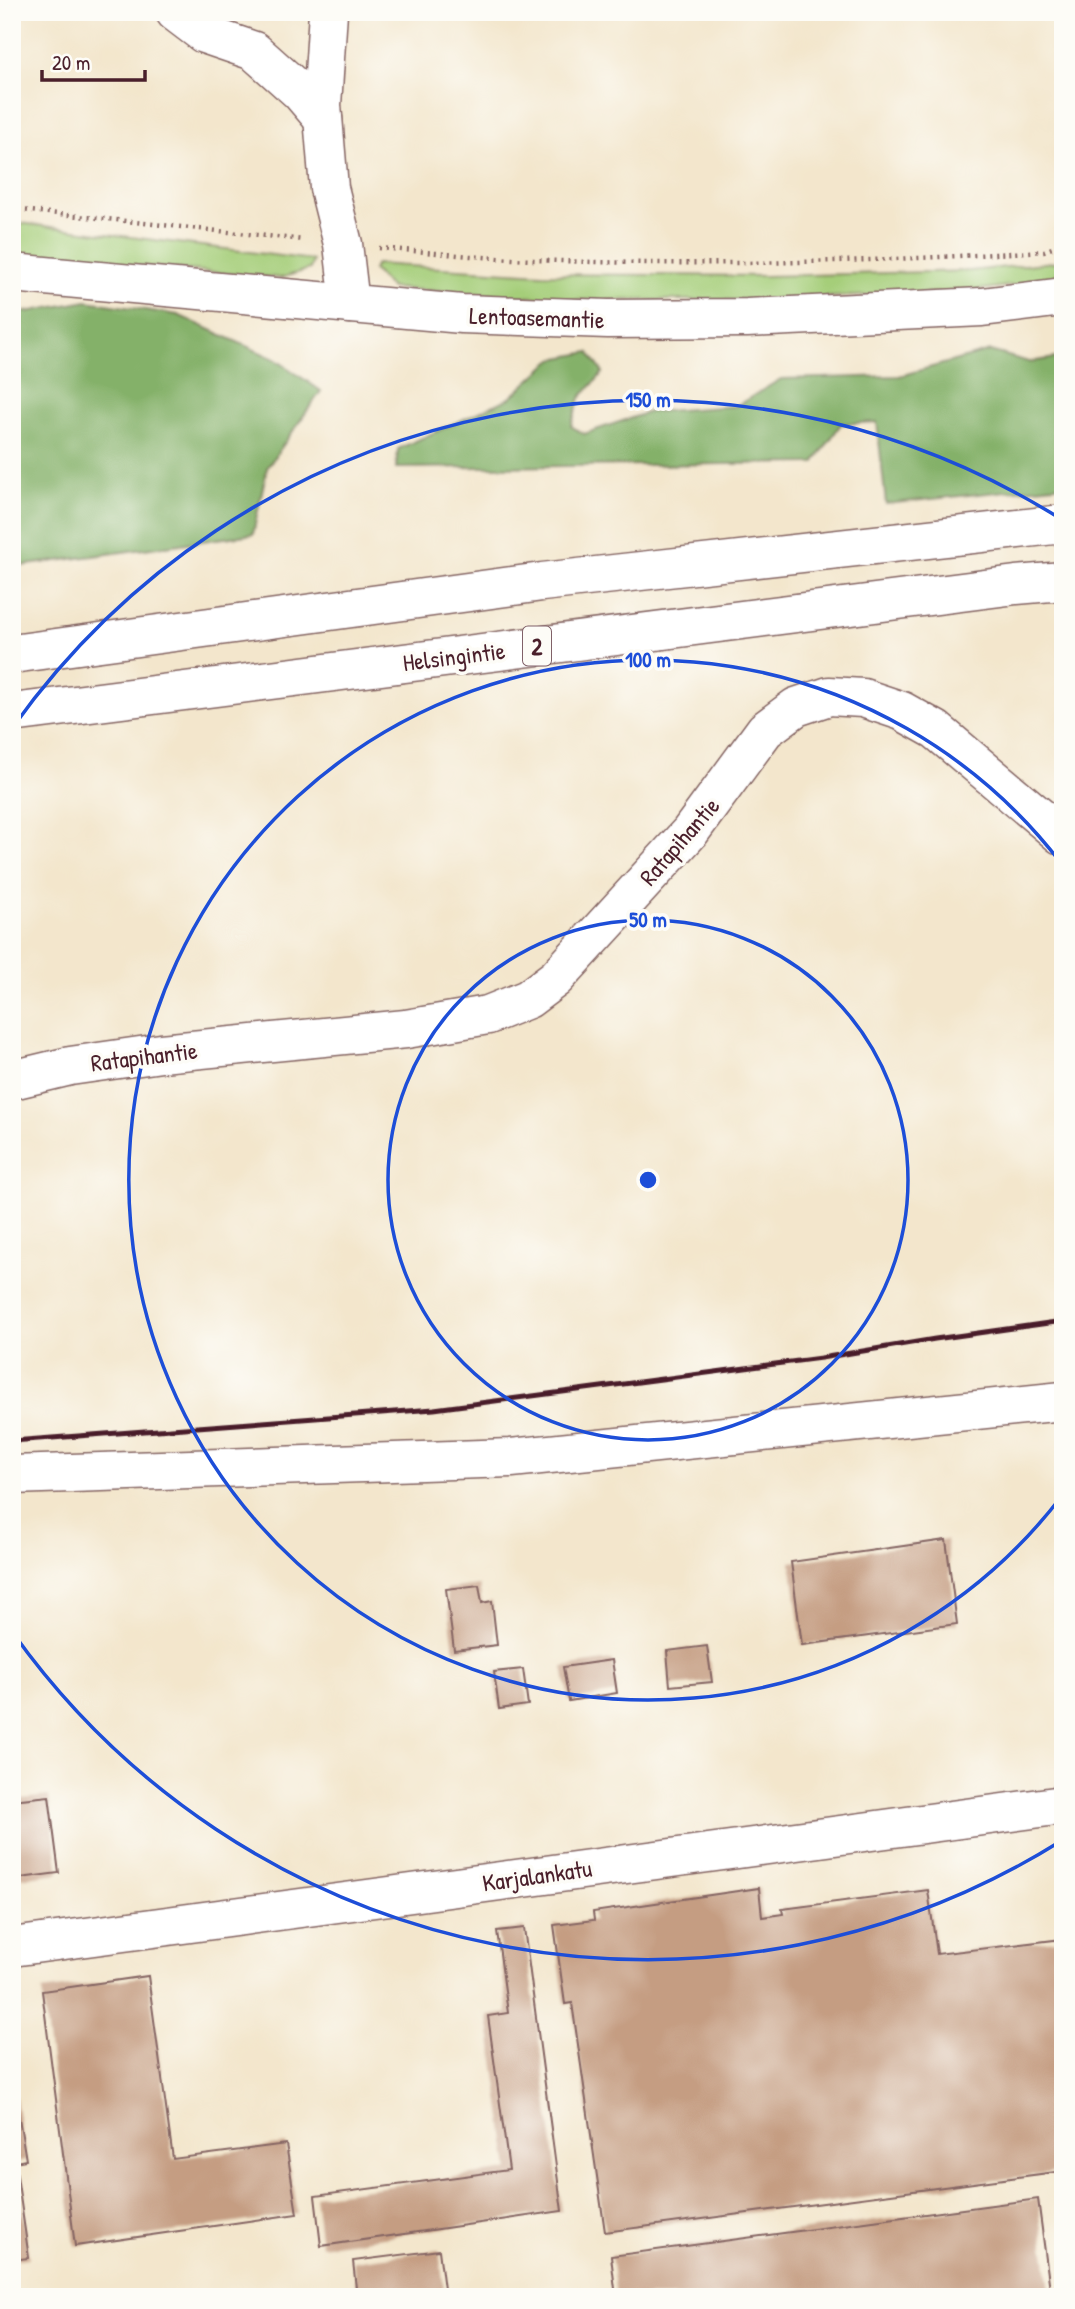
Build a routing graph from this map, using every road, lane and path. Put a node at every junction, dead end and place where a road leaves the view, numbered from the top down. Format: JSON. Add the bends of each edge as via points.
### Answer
{"nodes":[{"id":1,"x":175,"y":12,"type":"edge"},
{"id":2,"x":328,"y":12,"type":"edge"},
{"id":3,"x":323,"y":119,"type":"junction"},
{"id":4,"x":12,"y":209,"type":"edge"},
{"id":5,"x":343,"y":244,"type":"junction"},
{"id":6,"x":1063,"y":244,"type":"edge"},
{"id":7,"x":12,"y":273,"type":"edge"},
{"id":8,"x":1063,"y":298,"type":"edge"},
{"id":9,"x":350,"y":304,"type":"junction"},
{"id":10,"x":1063,"y":524,"type":"edge"},
{"id":11,"x":1063,"y":581,"type":"edge"},
{"id":12,"x":12,"y":654,"type":"edge"},
{"id":13,"x":12,"y":713,"type":"edge"},
{"id":14,"x":1061,"y":835,"type":"edge"},
{"id":15,"x":12,"y":1080,"type":"edge"},
{"id":16,"x":1063,"y":1401,"type":"edge"},
{"id":17,"x":12,"y":1475,"type":"edge"},
{"id":18,"x":1063,"y":1805,"type":"edge"},
{"id":19,"x":12,"y":1947,"type":"edge"}],
"edges":[{"from":1,"to":3,"type":"main road","via":[[204,34],[254,51]]},
{"from":2,"to":3,"type":"main road"},
{"from":3,"to":5,"type":"main road","via":[[329,188]]},
{"from":4,"to":5,"type":"path"},
{"from":5,"to":6,"type":"path","via":[[531,260],[739,264],[898,261],[1044,251]]},
{"from":5,"to":9,"type":"main road"},
{"from":7,"to":9,"type":"main road","name":"Lentoasemantie"},
{"from":8,"to":9,"type":"main road","name":"Lentoasemantie","via":[[982,307],[747,318],[462,314]]},
{"from":10,"to":12,"type":"main road","via":[[542,582]]},
{"from":11,"to":13,"type":"main road","name":"Helsingintie","number":"2"},
{"from":14,"to":15,"type":"main road","name":"Ratapihantie","via":[[936,730],[902,711],[863,698],[829,696],[796,707],[765,730],[690,832],[556,978],[528,999],[488,1015],[406,1029],[161,1053]]},
{"from":16,"to":17,"type":"main road","via":[[511,1458]]},
{"from":18,"to":19,"type":"main road","name":"Karjalankatu"}]}
